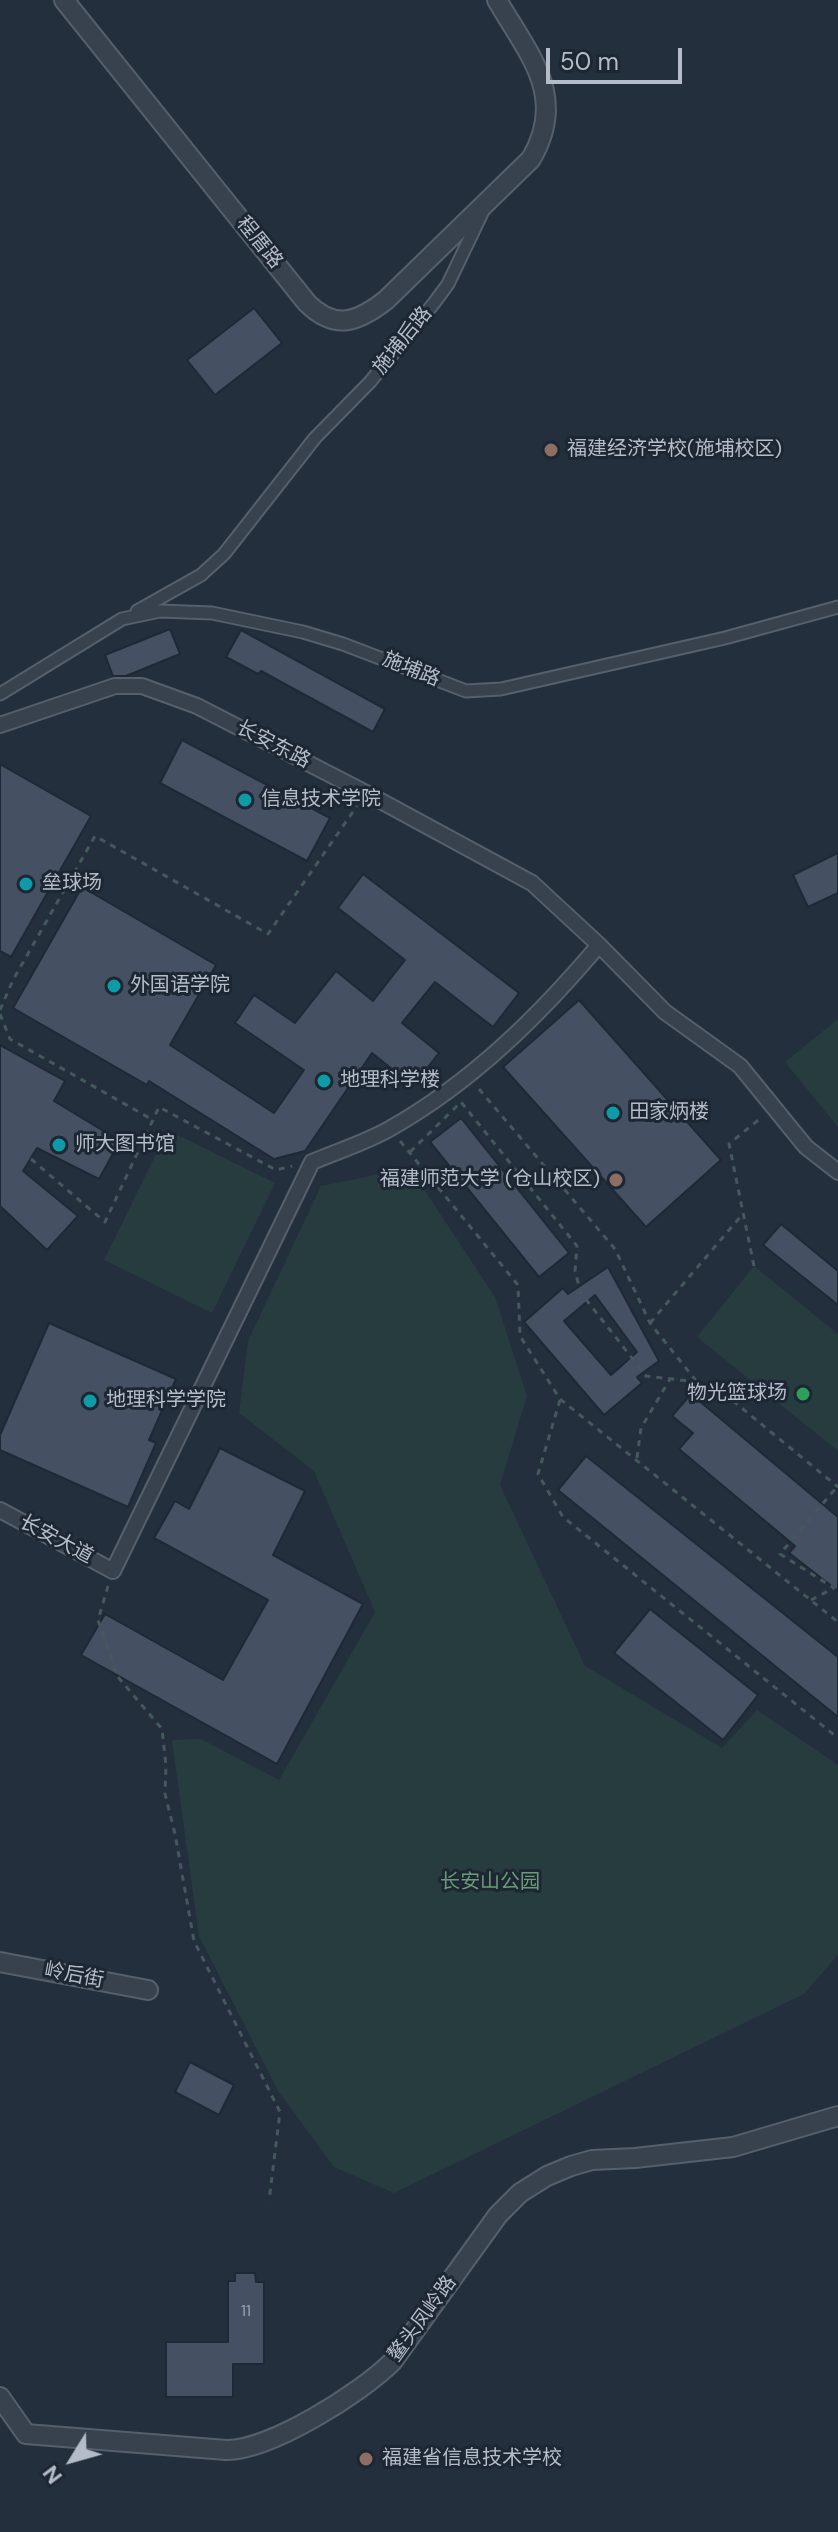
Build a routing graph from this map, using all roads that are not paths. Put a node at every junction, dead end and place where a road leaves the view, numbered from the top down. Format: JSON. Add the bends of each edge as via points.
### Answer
{"nodes":[{"id":1,"x":64,"y":0,"type":"edge"},
{"id":2,"x":497,"y":0,"type":"edge"},
{"id":3,"x":489,"y":198,"type":"junction"},
{"id":4,"x":838,"y":607,"type":"edge"},
{"id":5,"x":122,"y":619,"type":"junction"},
{"id":6,"x":0,"y":694,"type":"edge"},
{"id":7,"x":0,"y":725,"type":"edge"},
{"id":8,"x":599,"y":945,"type":"junction"},
{"id":9,"x":838,"y":1172,"type":"edge"},
{"id":10,"x":0,"y":1510,"type":"edge"},
{"id":11,"x":0,"y":1962,"type":"edge"},
{"id":12,"x":148,"y":1990,"type":"dead end"},
{"id":13,"x":838,"y":2116,"type":"edge"},
{"id":14,"x":0,"y":2397,"type":"edge"}],
"edges":[{"from":1,"to":3,"type":"street","name":"程厝路","via":[[298,292],[325,317],[345,321],[376,308]]},
{"from":2,"to":3,"type":"street","name":"施埔后路","via":[[547,90],[548,109],[531,159]]},
{"from":3,"to":5,"type":"street","name":"施埔后路","via":[[434,303],[370,382],[315,438],[224,554],[201,575]]},
{"from":4,"to":5,"type":"street","name":"施埔路","via":[[725,638],[472,692],[324,638],[225,615],[160,611]]},
{"from":5,"to":6,"type":"street","name":"施埔路"},
{"from":7,"to":8,"type":"street","name":"长安东路","via":[[115,686],[142,686],[197,706],[532,883]]},
{"from":8,"to":9,"type":"street","name":"长安东路","via":[[665,1012],[740,1066],[806,1147]]},
{"from":8,"to":10,"type":"street","name":"长安大道","via":[[469,1077],[390,1129],[312,1162],[113,1571]]},
{"from":11,"to":12,"type":"street","name":"岭后街"},
{"from":13,"to":14,"type":"street","name":"鳌头凤岭路","via":[[733,2147],[592,2160],[547,2176],[498,2215],[382,2372],[347,2398],[249,2449],[26,2434]]}]}
